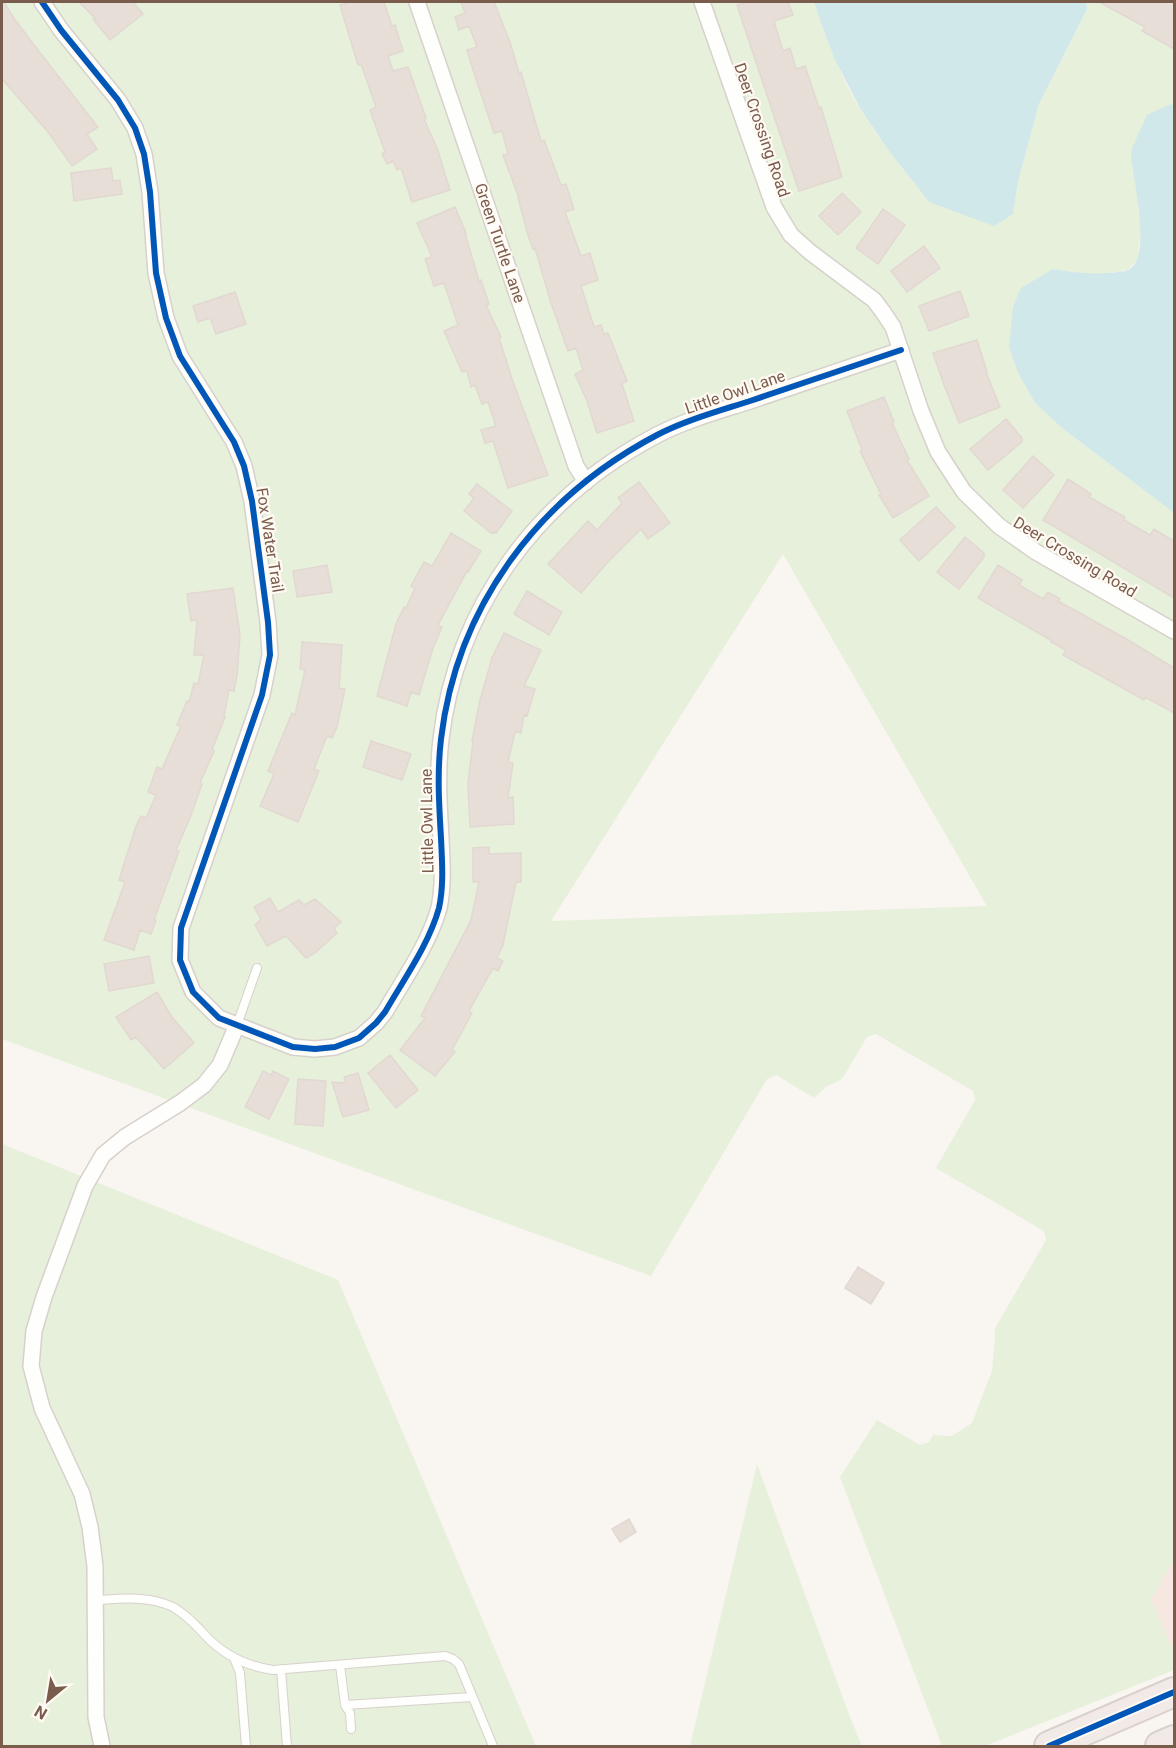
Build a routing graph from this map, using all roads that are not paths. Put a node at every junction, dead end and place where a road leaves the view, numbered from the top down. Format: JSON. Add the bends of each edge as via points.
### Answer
{"nodes":[{"id":1,"x":42,"y":2,"type":"edge"},
{"id":2,"x":417,"y":2,"type":"edge"},
{"id":3,"x":702,"y":2,"type":"edge"},
{"id":4,"x":901,"y":350,"type":"junction"},
{"id":5,"x":586,"y":482,"type":"junction"},
{"id":6,"x":1174,"y":631,"type":"edge"},
{"id":7,"x":256,"y":968,"type":"dead end"},
{"id":8,"x":237,"y":1025,"type":"junction"},
{"id":9,"x":95,"y":1600,"type":"junction"},
{"id":10,"x":234,"y":1658,"type":"junction"},
{"id":11,"x":340,"y":1665,"type":"junction"},
{"id":12,"x":281,"y":1669,"type":"junction"},
{"id":13,"x":1174,"y":1692,"type":"edge"},
{"id":14,"x":472,"y":1697,"type":"junction"},
{"id":15,"x":345,"y":1705,"type":"junction"},
{"id":16,"x":96,"y":1718,"type":"junction"},
{"id":17,"x":351,"y":1728,"type":"dead end"},
{"id":18,"x":1174,"y":1740,"type":"edge"},
{"id":19,"x":89,"y":1746,"type":"edge"},
{"id":20,"x":102,"y":1746,"type":"edge"},
{"id":21,"x":246,"y":1746,"type":"edge"},
{"id":22,"x":287,"y":1746,"type":"edge"},
{"id":23,"x":493,"y":1746,"type":"edge"},
{"id":24,"x":1049,"y":1746,"type":"edge"},
{"id":25,"x":1160,"y":1746,"type":"edge"}],
"edges":[{"from":1,"to":8,"type":"street","name":"Fox Water Trail","via":[[135,128],[144,154],[156,273],[166,318],[180,356],[234,442],[252,501],[270,655],[262,695],[181,928],[180,960],[193,992],[219,1018]]},
{"from":2,"to":5,"type":"street","name":"Green Turtle Lane","via":[[576,466]]},
{"from":3,"to":4,"type":"street","name":"Deer Crossing Road","via":[[774,207],[791,235],[874,300],[893,327]]},
{"from":4,"to":5,"type":"street","name":"Little Owl Lane","via":[[660,434],[615,459]]},
{"from":4,"to":6,"type":"street","name":"Deer Crossing Road","via":[[938,452],[964,492],[999,526],[1036,552]]},
{"from":5,"to":8,"type":"street","name":"Little Owl Lane","via":[[538,526],[509,561],[464,646],[450,688],[441,739],[439,907],[430,933],[385,1012],[358,1038],[335,1047],[315,1049],[293,1047]]},
{"from":7,"to":8,"type":"lane"},
{"from":8,"to":9,"type":"street","via":[[219,1065],[204,1085],[103,1155],[85,1186],[34,1331],[31,1366],[42,1408],[82,1494],[90,1527]]},
{"from":9,"to":10,"type":"lane","via":[[137,1598],[173,1608]]},
{"from":9,"to":16,"type":"street"},
{"from":10,"to":12,"type":"lane","via":[[261,1668]]},
{"from":10,"to":21,"type":"lane","via":[[240,1673]]},
{"from":11,"to":12,"type":"lane"},
{"from":11,"to":14,"type":"lane","via":[[445,1656],[459,1664]]},
{"from":11,"to":15,"type":"lane"},
{"from":12,"to":22,"type":"lane"},
{"from":13,"to":24,"type":"highway"},
{"from":14,"to":15,"type":"lane"},
{"from":14,"to":23,"type":"lane"},
{"from":15,"to":17,"type":"lane"},
{"from":16,"to":19,"type":"street"},
{"from":16,"to":20,"type":"street"},
{"from":18,"to":25,"type":"highway"}]}
